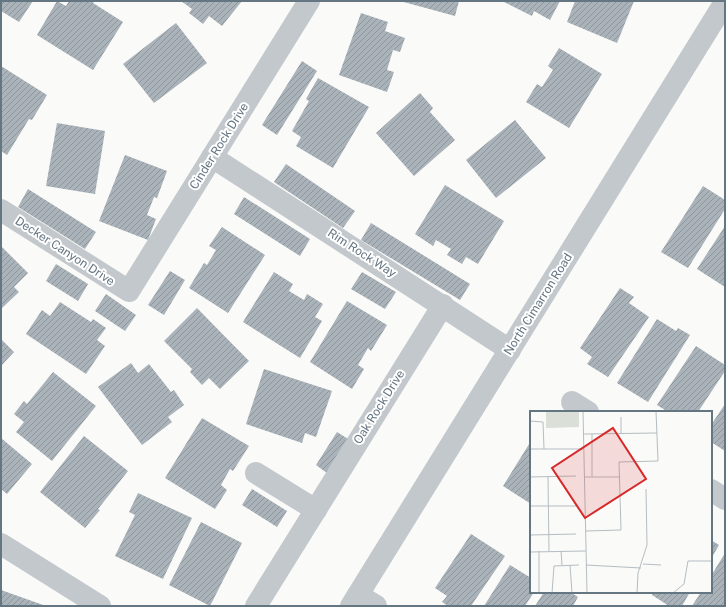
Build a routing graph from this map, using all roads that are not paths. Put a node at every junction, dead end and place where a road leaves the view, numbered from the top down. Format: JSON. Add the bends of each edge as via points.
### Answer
{"nodes":[{"id":1,"x":310,"y":1,"type":"edge"},
{"id":2,"x":725,"y":2,"type":"edge"},
{"id":3,"x":212,"y":157,"type":"junction"},
{"id":4,"x":1,"y":210,"type":"edge"},
{"id":5,"x":129,"y":291,"type":"joint"},
{"id":6,"x":443,"y":305,"type":"junction"},
{"id":7,"x":510,"y":350,"type":"junction"},
{"id":8,"x":256,"y":473,"type":"dead end"},
{"id":9,"x":712,"y":491,"type":"edge"},
{"id":10,"x":725,"y":499,"type":"edge"},
{"id":11,"x":316,"y":510,"type":"junction"},
{"id":12,"x":1,"y":544,"type":"edge"},
{"id":13,"x":362,"y":602,"type":"edge"},
{"id":14,"x":100,"y":606,"type":"edge"},
{"id":15,"x":256,"y":606,"type":"edge"}],
"edges":[{"from":1,"to":3,"type":"street","name":"Cinder Rock Drive"},
{"from":2,"to":7,"type":"street","name":"North Cimarron Road"},
{"from":3,"to":5,"type":"street","name":"Cinder Rock Drive"},
{"from":3,"to":6,"type":"street","name":"Rim Rock Way"},
{"from":4,"to":5,"type":"street","name":"Decker Canyon Drive"},
{"from":6,"to":7,"type":"street","name":"Rim Rock Way"},
{"from":6,"to":11,"type":"street","name":"Oak Rock Drive"},
{"from":7,"to":13,"type":"street","name":"North Cimarron Road"},
{"from":8,"to":11,"type":"street"},
{"from":9,"to":10,"type":"street"},
{"from":11,"to":15,"type":"street","name":"Oak Rock Drive"},
{"from":12,"to":14,"type":"street"}]}
